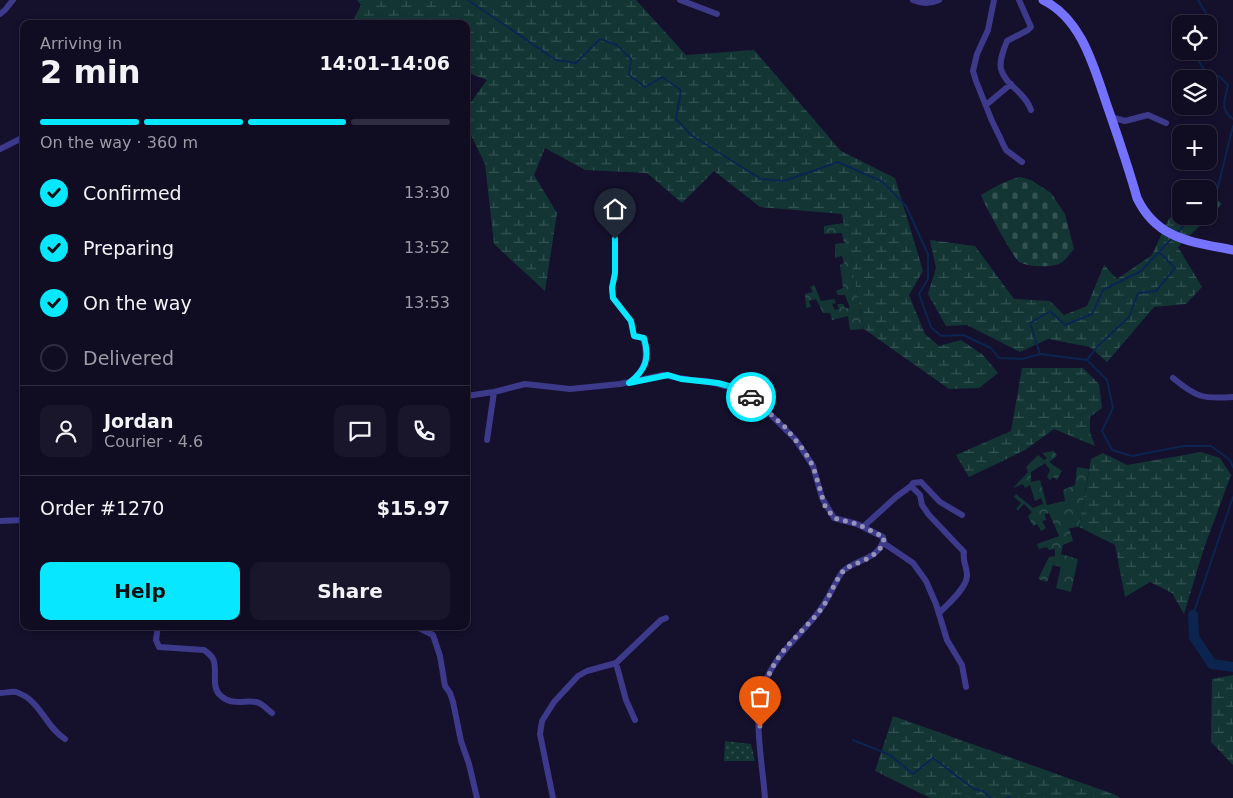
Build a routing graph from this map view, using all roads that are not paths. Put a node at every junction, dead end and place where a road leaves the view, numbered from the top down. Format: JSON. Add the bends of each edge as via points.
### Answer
{"nodes":[{"id":1,"x":13,"y":0,"type":"edge"},
{"id":2,"x":680,"y":0,"type":"edge"},
{"id":3,"x":913,"y":0,"type":"edge"},
{"id":4,"x":939,"y":0,"type":"edge"},
{"id":5,"x":994,"y":0,"type":"edge"},
{"id":6,"x":1019,"y":0,"type":"edge"},
{"id":7,"x":1043,"y":0,"type":"edge"},
{"id":8,"x":0,"y":14,"type":"edge"},
{"id":9,"x":717,"y":14,"type":"dead end"},
{"id":10,"x":1011,"y":84,"type":"junction"},
{"id":11,"x":986,"y":105,"type":"junction"},
{"id":12,"x":1031,"y":110,"type":"dead end"},
{"id":13,"x":1111,"y":117,"type":"junction"},
{"id":14,"x":1166,"y":123,"type":"dead end"},
{"id":15,"x":20,"y":139,"type":"edge"},
{"id":16,"x":0,"y":149,"type":"edge"},
{"id":17,"x":1022,"y":162,"type":"dead end"},
{"id":18,"x":612,"y":220,"type":"dead end"},
{"id":19,"x":1233,"y":250,"type":"edge"},
{"id":20,"x":1173,"y":378,"type":"dead end"},
{"id":21,"x":629,"y":383,"type":"junction"},
{"id":22,"x":494,"y":392,"type":"junction"},
{"id":23,"x":470,"y":395,"type":"edge"},
{"id":24,"x":1233,"y":398,"type":"edge"},
{"id":25,"x":487,"y":440,"type":"dead end"},
{"id":26,"x":912,"y":486,"type":"junction"},
{"id":27,"x":962,"y":515,"type":"dead end"},
{"id":28,"x":20,"y":520,"type":"edge"},
{"id":29,"x":0,"y":521,"type":"edge"},
{"id":30,"x":862,"y":526,"type":"junction"},
{"id":31,"x":884,"y":537,"type":"junction"},
{"id":32,"x":939,"y":613,"type":"junction"},
{"id":33,"x":666,"y":618,"type":"dead end"},
{"id":34,"x":157,"y":630,"type":"edge"},
{"id":35,"x":423,"y":630,"type":"edge"},
{"id":36,"x":616,"y":663,"type":"junction"},
{"id":37,"x":966,"y":687,"type":"dead end"},
{"id":38,"x":0,"y":694,"type":"edge"},
{"id":39,"x":272,"y":713,"type":"dead end"},
{"id":40,"x":635,"y":720,"type":"dead end"},
{"id":41,"x":65,"y":739,"type":"dead end"},
{"id":42,"x":477,"y":798,"type":"edge"},
{"id":43,"x":553,"y":798,"type":"edge"},
{"id":44,"x":765,"y":798,"type":"edge"}],
"edges":[{"from":1,"to":8,"type":"street"},
{"from":2,"to":9,"type":"street"},
{"from":3,"to":4,"type":"street","via":[[924,4]]},
{"from":5,"to":11,"type":"street","via":[[988,30],[974,66]]},
{"from":6,"to":10,"type":"street","via":[[1031,27],[1006,41],[1001,69]]},
{"from":7,"to":13,"type":"street","via":[[1062,13],[1082,41],[1096,70]]},
{"from":10,"to":11,"type":"street"},
{"from":10,"to":12,"type":"street","via":[[1025,98]]},
{"from":11,"to":17,"type":"street","via":[[1006,150]]},
{"from":13,"to":14,"type":"street","via":[[1125,121],[1148,115]]},
{"from":13,"to":19,"type":"street","via":[[1143,212],[1169,235]]},
{"from":15,"to":16,"type":"street"},
{"from":18,"to":21,"type":"street","via":[[615,230],[613,298],[631,321],[634,336],[644,338],[646,346],[644,368]]},
{"from":20,"to":24,"type":"street","via":[[1200,396]]},
{"from":21,"to":22,"type":"street","via":[[564,389],[525,384]]},
{"from":21,"to":30,"type":"street","via":[[668,375],[718,383],[750,396],[785,427],[809,458],[830,513],[838,520]]},
{"from":22,"to":23,"type":"street"},
{"from":22,"to":25,"type":"street"},
{"from":26,"to":27,"type":"street","via":[[912,483],[921,482],[940,502]]},
{"from":26,"to":30,"type":"street"},
{"from":26,"to":32,"type":"street","via":[[929,515],[964,552],[967,580]]},
{"from":28,"to":29,"type":"street"},
{"from":30,"to":31,"type":"street"},
{"from":31,"to":32,"type":"street","via":[[885,544],[918,569]]},
{"from":31,"to":44,"type":"street","via":[[879,551],[842,572],[816,616],[781,654],[764,685],[759,715]]},
{"from":32,"to":37,"type":"street","via":[[947,640],[962,665]]},
{"from":33,"to":36,"type":"street","via":[[660,620]]},
{"from":34,"to":39,"type":"street","via":[[158,647],[204,650],[213,659],[215,685],[222,697],[238,702],[256,702]]},
{"from":35,"to":42,"type":"street","via":[[433,635],[437,646]]},
{"from":36,"to":40,"type":"street"},
{"from":36,"to":43,"type":"street","via":[[578,676],[542,721],[540,734]]},
{"from":38,"to":41,"type":"street","via":[[15,692],[35,703],[57,734]]}]}
